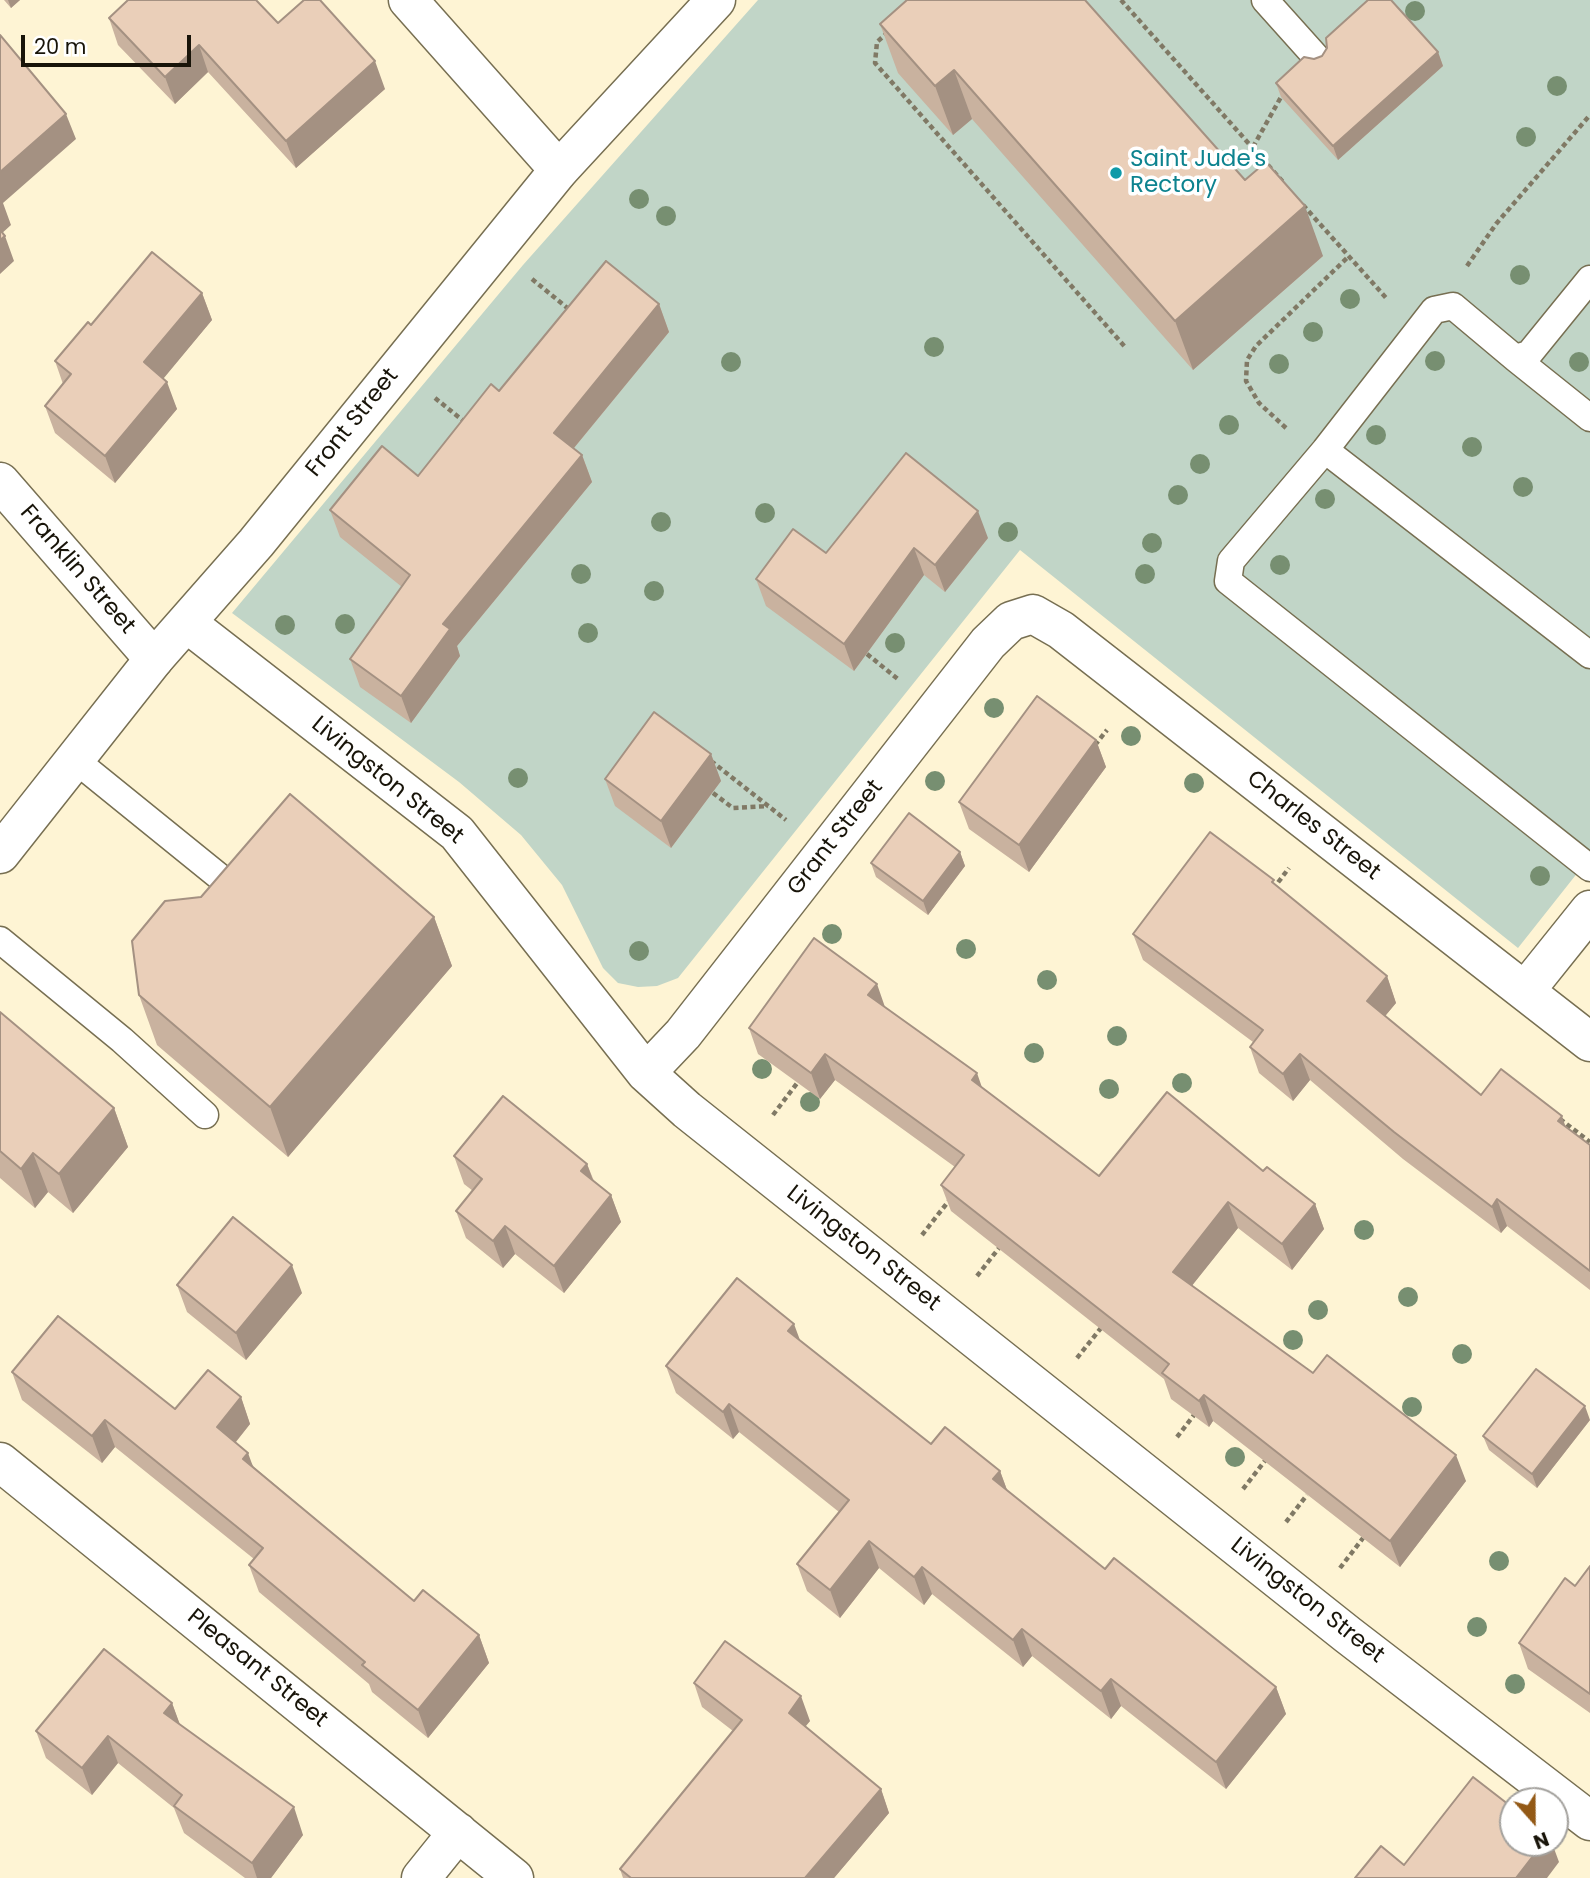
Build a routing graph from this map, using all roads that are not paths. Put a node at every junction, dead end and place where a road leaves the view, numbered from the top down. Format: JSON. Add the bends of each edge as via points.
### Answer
{"nodes":[{"id":1,"x":408,"y":0,"type":"edge"},
{"id":2,"x":716,"y":0,"type":"edge"},
{"id":3,"x":1265,"y":0,"type":"edge"},
{"id":4,"x":1317,"y":58,"type":"edge"},
{"id":5,"x":559,"y":170,"type":"junction"},
{"id":6,"x":1590,"y":279,"type":"edge"},
{"id":7,"x":1516,"y":358,"type":"junction"},
{"id":8,"x":1590,"y":418,"type":"edge"},
{"id":9,"x":1325,"y":450,"type":"junction"},
{"id":10,"x":0,"y":482,"type":"edge"},
{"id":11,"x":1033,"y":614,"type":"joint"},
{"id":12,"x":188,"y":624,"type":"junction"},
{"id":13,"x":1590,"y":655,"type":"edge"},
{"id":14,"x":154,"y":659,"type":"junction"},
{"id":15,"x":74,"y":759,"type":"junction"},
{"id":16,"x":0,"y":854,"type":"edge"},
{"id":17,"x":1590,"y":868,"type":"edge"},
{"id":18,"x":242,"y":895,"type":"edge"},
{"id":19,"x":1590,"y":910,"type":"edge"},
{"id":20,"x":0,"y":940,"type":"edge"},
{"id":21,"x":1525,"y":992,"type":"junction"},
{"id":22,"x":1590,"y":1042,"type":"edge"},
{"id":23,"x":646,"y":1073,"type":"junction"},
{"id":24,"x":205,"y":1115,"type":"dead end"},
{"id":25,"x":0,"y":1462,"type":"edge"},
{"id":26,"x":1590,"y":1821,"type":"edge"},
{"id":27,"x":458,"y":1832,"type":"junction"},
{"id":28,"x":421,"y":1878,"type":"edge"},
{"id":29,"x":514,"y":1878,"type":"edge"}],
"edges":[{"from":1,"to":5,"type":"street"},
{"from":2,"to":5,"type":"street","name":"Front Street"},
{"from":3,"to":4,"type":"lane"},
{"from":5,"to":12,"type":"street","name":"Front Street"},
{"from":6,"to":7,"type":"lane","via":[[1529,354]]},
{"from":7,"to":8,"type":"lane"},
{"from":7,"to":9,"type":"lane","via":[[1453,306],[1426,321]]},
{"from":9,"to":13,"type":"lane"},
{"from":9,"to":17,"type":"lane","via":[[1231,561],[1228,581]]},
{"from":10,"to":14,"type":"street","name":"Franklin Street"},
{"from":11,"to":21,"type":"street","name":"Charles Street","via":[[1061,630]]},
{"from":11,"to":23,"type":"street","name":"Grant Street","via":[[1011,621],[988,643],[683,1034]]},
{"from":12,"to":14,"type":"street","name":"Front Street"},
{"from":12,"to":23,"type":"street","name":"Livingston Street","via":[[457,833]]},
{"from":14,"to":15,"type":"street","name":"Front Street"},
{"from":15,"to":16,"type":"street","name":"Front Street"},
{"from":15,"to":18,"type":"lane"},
{"from":19,"to":21,"type":"street"},
{"from":20,"to":24,"type":"lane"},
{"from":21,"to":22,"type":"street","name":"Charles Street"},
{"from":23,"to":26,"type":"street","name":"Livingston Street","via":[[1348,1635]]},
{"from":25,"to":27,"type":"street","name":"Pleasant Street"},
{"from":27,"to":28,"type":"street"},
{"from":27,"to":29,"type":"street","name":"Pleasant Street"}]}
